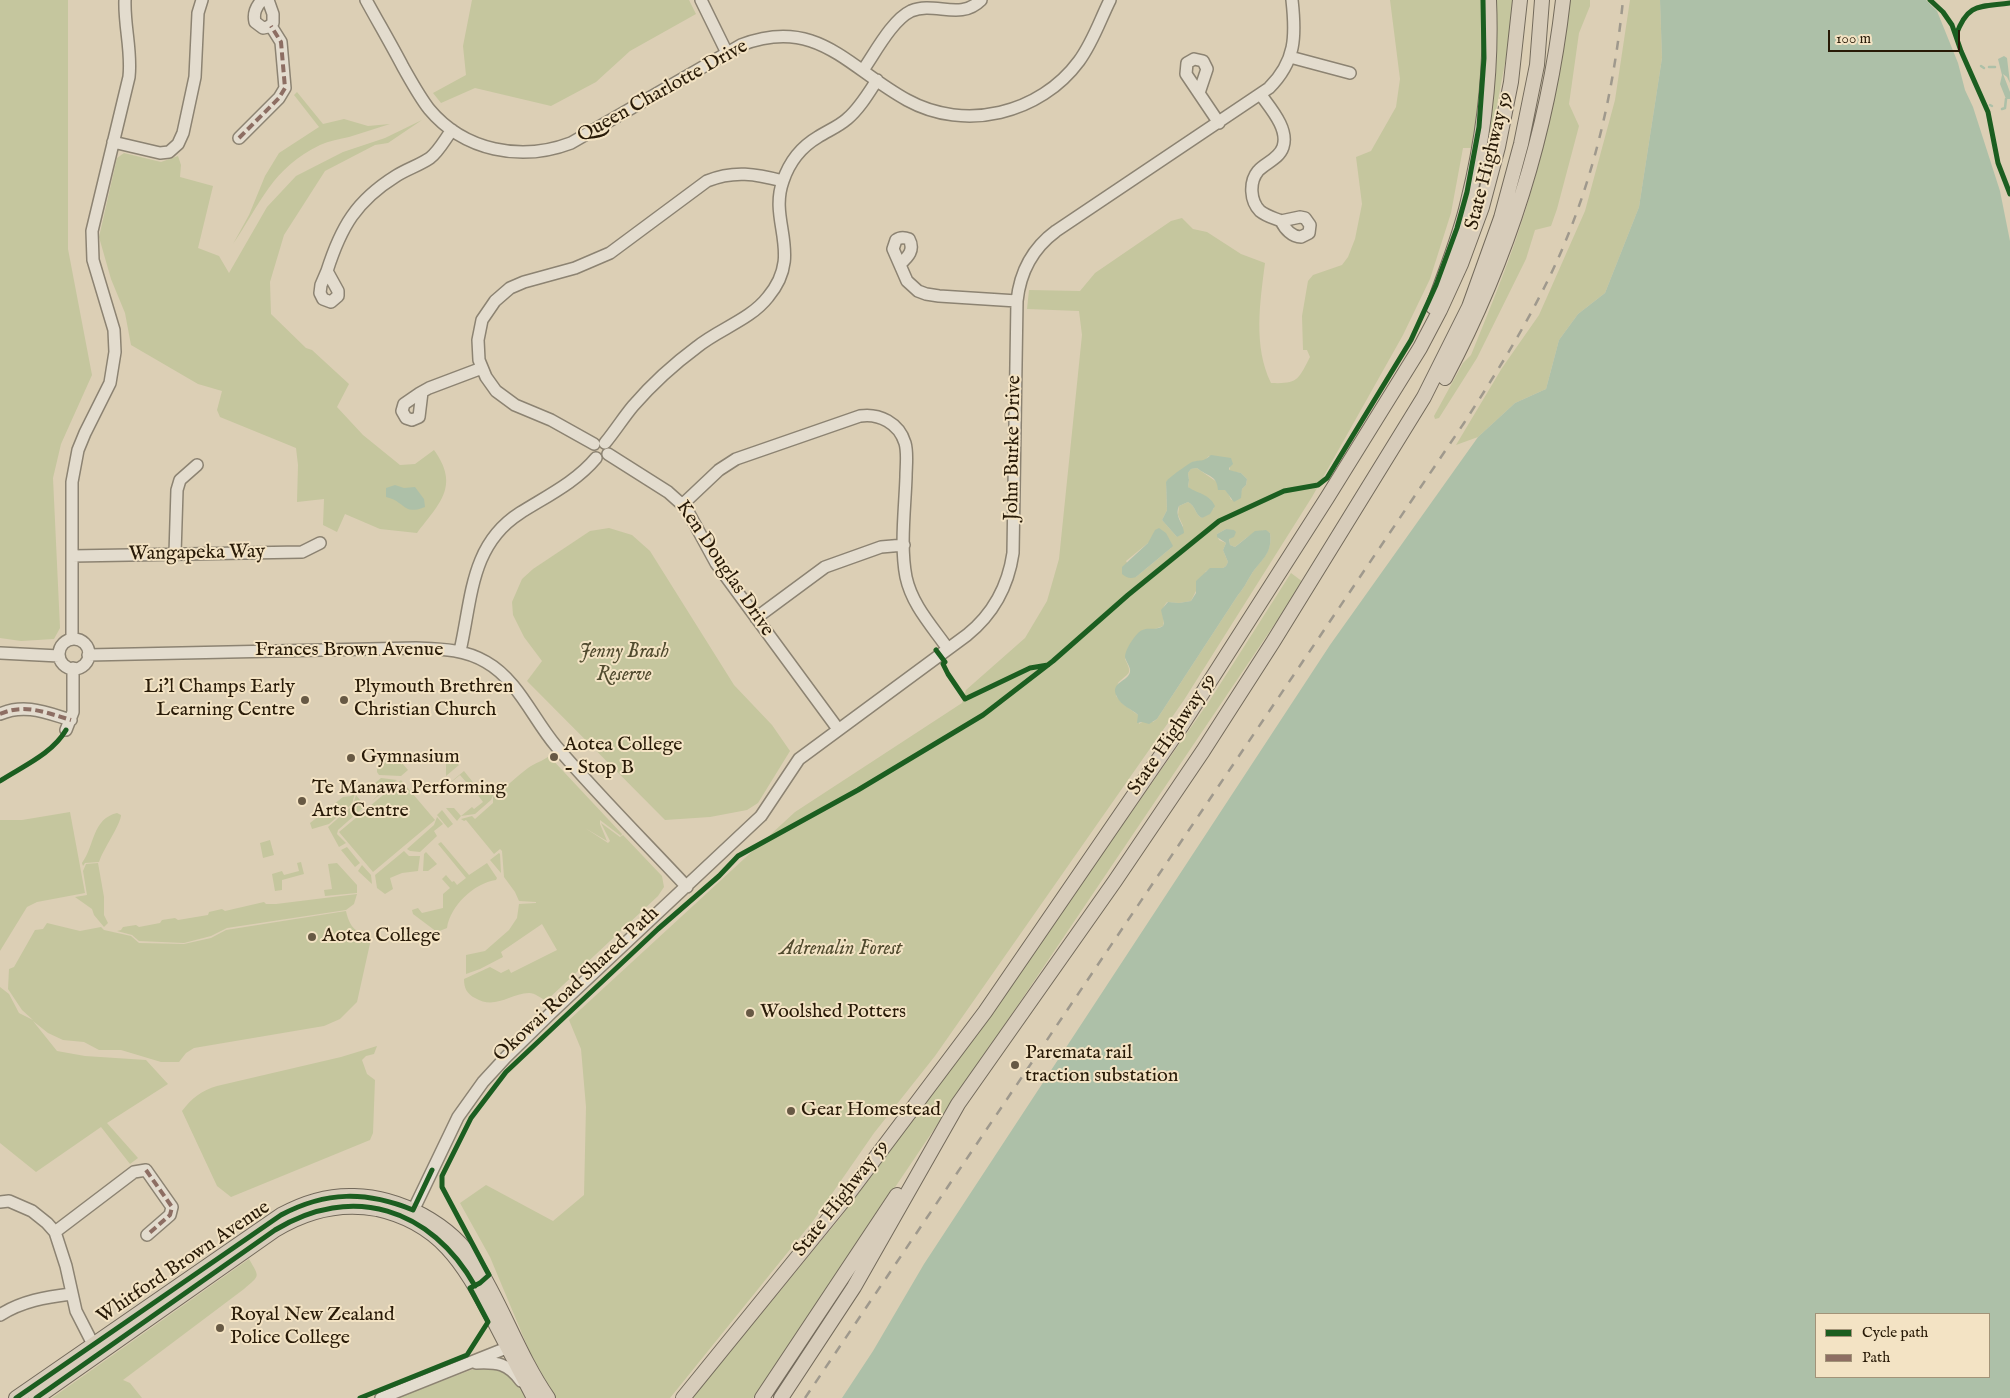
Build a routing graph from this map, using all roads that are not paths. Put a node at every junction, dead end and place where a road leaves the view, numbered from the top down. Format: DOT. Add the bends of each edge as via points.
graph roads {
  1 [pos="124,0"];
  2 [pos="202,0"];
  3 [pos="262,0"];
  4 [pos="268,0"];
  5 [pos="366,0"];
  6 [pos="981,0"];
  7 [pos="1110,0"];
  8 [pos="1292,0"];
  9 [pos="1489,0"];
  10 [pos="1520,0"];
  11 [pos="1542,0"];
  12 [pos="1562,0"];
  13 [pos="702,2"];
  14 [pos="271,26"];
  15 [pos="727,53"];
  16 [pos="1290,57"];
  17 [pos="863,70"];
  18 [pos="1350,73"];
  19 [pos="876,80"];
  20 [pos="1199,93"];
  21 [pos="1261,95"];
  22 [pos="1219,123"];
  23 [pos="452,130"];
  24 [pos="240,138"];
  25 [pos="113,142"];
  26 [pos="782,181"];
  27 [pos="1281,221"];
  28 [pos="900,264"];
  29 [pos="327,271"];
  30 [pos="1017,300"];
  31 [pos="1420,348"];
  32 [pos="482,368"];
  33 [pos="422,392"];
  34 [pos="1424,397"];
  35 [pos="602,447"];
  36 [pos="197,465"];
  37 [pos="683,504"];
  38 [pos="320,543"];
  39 [pos="904,545"];
  40 [pos="175,554"];
  41 [pos="72,556"];
  42 [pos="756,618"];
  43 [pos="72,639"];
  44 [pos="948,649"];
  45 [pos="460,651"];
  46 [pos="0,653"];
  47 [pos="88,655"];
  48 [pos="59,656"];
  49 [pos="73,668"];
  50 [pos="0,714"];
  51 [pos="838,729"];
  52 [pos="686,886"];
  53 [pos="965,1093"];
  54 [pos="0,1202"];
  55 [pos="411,1215"];
  56 [pos="55,1232"];
  57 [pos="147,1235"];
  58 [pos="72,1294"];
  59 [pos="0,1316"];
  60 [pos="513,1346"];
  61 [pos="95,1350"];
  62 [pos="464,1365"];
  63 [pos="16,1398"];
  64 [pos="36,1398"];
  65 [pos="381,1398"];
  66 [pos="533,1398"];
  67 [pos="548,1398"];
  68 [pos="683,1398"];
  69 [pos="762,1398"];
  70 [pos="781,1398"];
  1 -- 25 [label="street" via="130,68"];
  2 -- 25 [label="street" via="198,14 195,77 178,144 169,152 160,153"];
  3 -- 14 [label="street" via="254,12 255,22 263,28"];
  4 -- 14 [label="street" via="273,14"];
  5 -- 23 [label="street, Queen Charlotte Drive" via="420,97"];
  6 -- 17 [label="street" via="963,10 924,8 910,11 893,26"];
  7 -- 19 [label="street, Queen Charlotte Drive" via="1078,63 1049,91 1020,107 980,116 942,113 908,101"];
  8 -- 16 [label="street, John Burke Drive" via="1295,35"];
  9 -- 31 [label="main road" via="1489,60 1482,135 1468,203"];
  10 -- 31 [label="main road, State Highway 59" via="1511,82 1482,208 1461,264"];
  11 -- 34 [label="main road, State Highway 59" via="1537,65 1521,144 1501,218 1469,307"];
  12 -- 34 [label="main road" via="1550,80 1519,201 1490,284 1462,345 1445,378"];
  13 -- 15 [label="street"];
  14 -- 24 [label="street" via="281,42 285,88 280,98"];
  15 -- 17 [label="street, Queen Charlotte Drive" via="756,39 790,36 818,42"];
  15 -- 23 [label="street, Queen Charlotte Drive" via="586,136 558,148 508,152 475,143"];
  16 -- 18 [label="street"];
  16 -- 21 [label="street, John Burke Drive" via="1282,74"];
  17 -- 19 [label="street, Queen Charlotte Drive"];
  19 -- 26 [label="street" via="848,118 800,151"];
  20 -- 22 [label="street"];
  21 -- 22 [label="street, John Burke Drive"];
  21 -- 27 [label="street" via="1281,126 1283,148 1258,172 1252,182 1252,195 1259,210"];
  22 -- 30 [label="street, John Burke Drive" via="1049,236 1026,267"];
  23 -- 29 [label="street" via="432,157 396,176 356,210 341,232"];
  25 -- 41 [label="street" via="92,243 97,278 114,330 115,362 110,383 85,433 75,463 71,496"];
  26 -- 32 [label="street, Ken Douglas Drive" via="750,173 718,177 696,188 601,258 510,288 495,301 482,320 478,340"];
  26 -- 35 [label="street" via="779,208 785,252 776,287 760,306 673,365 633,407"];
  28 -- 30 [label="street" via="912,287 926,294"];
  30 -- 44 [label="street, John Burke Drive" via="1011,565 1002,592 990,612 974,630"];
  31 -- 68 [label="main road, State Highway 59" via="1182,725 985,1012 843,1201"];
  32 -- 33 [label="street"];
  32 -- 35 [label="street, Ken Douglas Drive" via="504,398"];
  34 -- 53 [label="main road, State Highway 59" via="1274,642 1199,757"];
  35 -- 37 [label="street, Ken Douglas Drive"];
  35 -- 45 [label="street" via="604,458 596,458 573,481 507,523 489,542 476,571"];
  36 -- 40 [label="street" via="180,480 177,490"];
  37 -- 39 [label="street" via="719,470 736,459 854,417 871,415 891,423 902,435 905,445"];
  37 -- 42 [label="street, Ken Douglas Drive" via="716,563"];
  38 -- 40 [label="street, Wangapeka Way" via="302,552"];
  39 -- 42 [label="street" via="881,547 825,567"];
  39 -- 44 [label="street" via="905,570 911,594"];
  40 -- 41 [label="street, Wangapeka Way"];
  41 -- 43 [label="street"];
  42 -- 51 [label="street, Ken Douglas Drive"];
  43 -- 47 [label="street" via="84,643"];
  43 -- 48 [label="street" via="64,643"];
  44 -- 51 [label="street, John Burke Drive"];
  45 -- 47 [label="street, Frances Brown Avenue" via="416,648"];
  45 -- 52 [label="street, Frances Brown Avenue" via="487,662 504,675 557,747"];
  46 -- 48 [label="street"];
  47 -- 49 [label="street" via="84,665"];
  48 -- 49 [label="street" via="62,663"];
  49 -- 50 [label="street" via="74,701 68,725 25,708"];
  51 -- 52 [label="street, John Burke Drive" via="799,759 762,816"];
  52 -- 55 [label="street, John Burke Drive" via="535,1028 483,1082 458,1117"];
  53 -- 69 [label="main road"];
  53 -- 70 [label="main road, State Highway 59" via="854,1287"];
  54 -- 56 [label="street" via="8,1201 32,1211"];
  55 -- 60 [label="main road, Whitford Brown Avenue" via="460,1260"];
  55 -- 61 [label="main road, Whitford Brown Avenue" via="350,1206 300,1216"];
  56 -- 57 [label="street" via="134,1172 146,1170 172,1207 170,1215"];
  56 -- 58 [label="street"];
  58 -- 59 [label="street" via="33,1300"];
  58 -- 61 [label="street" via="76,1311"];
  60 -- 62 [label="street"];
  60 -- 66 [label="main road, Whitford Brown Avenue"];
  60 -- 67 [label="main road, Whitford Brown Avenue"];
  61 -- 63 [label="main road, Whitford Brown Avenue"];
  61 -- 64 [label="main road, Whitford Brown Avenue"];
  62 -- 65 [label="street"];
  62 -- 66 [label="street" via="478,1362 504,1365 513,1370"];
}
